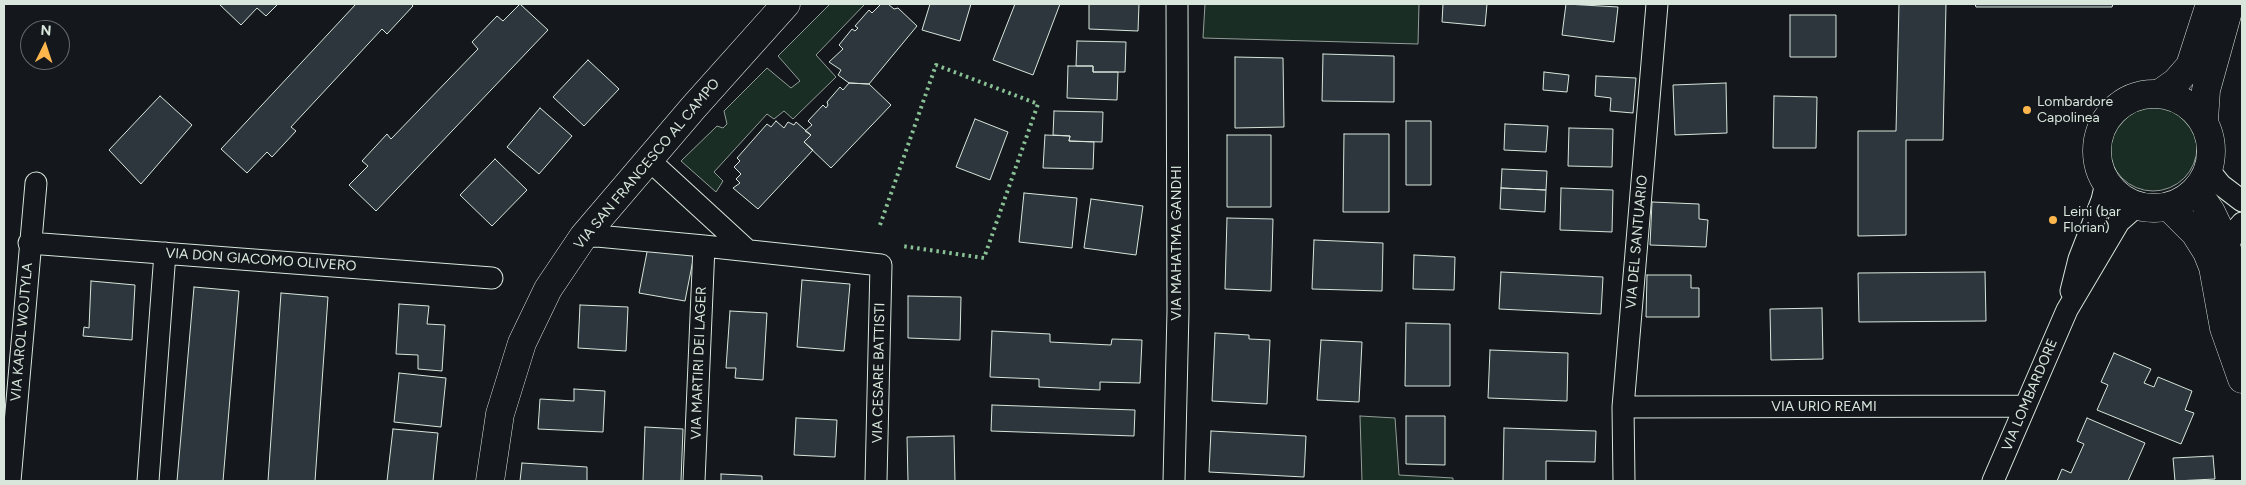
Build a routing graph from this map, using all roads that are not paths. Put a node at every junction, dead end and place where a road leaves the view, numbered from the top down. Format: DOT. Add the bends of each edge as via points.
graph roads {
  1 [pos="786,4"];
  2 [pos="1177,4"];
  3 [pos="1657,4"];
  4 [pos="2210,4"];
  5 [pos="2230,4"];
  6 [pos="2159,94"];
  7 [pos="2204,120"];
  8 [pos="649,160"];
  9 [pos="2202,180"];
  10 [pos="2106,182"];
  11 [pos="36,183"];
  12 [pos="2242,201"];
  13 [pos="2137,206"];
  14 [pos="2169,207"];
  15 [pos="2242,223"];
  16 [pos="584,237"];
  17 [pos="29,243"];
  18 [pos="704,246"];
  19 [pos="2227,248"];
  20 [pos="747,250"];
  21 [pos="165,253"];
  22 [pos="492,278"];
  23 [pos="2067,310"];
  24 [pos="2242,320"];
  25 [pos="2242,379"];
  26 [pos="2025,406"];
  27 [pos="1623,407"];
  28 [pos="10,481"];
  29 [pos="148,481"];
  30 [pos="490,481"];
  31 [pos="694,481"];
  32 [pos="876,481"];
  33 [pos="1174,481"];
  34 [pos="1624,481"];
  35 [pos="1993,481"];
  1 -- 8 [label="main road, VIA SAN FRANCESCO AL CAMPO"];
  2 -- 33 [label="street, VIA MAHATMA GANDHI" via="1178,311"];
  3 -- 27 [label="street, VIA DEL SANTUARIO"];
  4 -- 6 [label="main road" via="2190,66"];
  5 -- 7 [label="main road" via="2206,90"];
  6 -- 7 [label="main road" via="2174,97 2190,106"];
  6 -- 10 [label="main road" via="2141,95 2124,102 2110,114 2097,146 2098,163"];
  7 -- 9 [label="main road" via="2210,135 2212,155"];
  8 -- 16 [label="main road, VIA SAN FRANCESCO AL CAMPO"];
  8 -- 20 [label="street"];
  9 -- 12 [label="street" via="2221,185"];
  9 -- 14 [label="main road" via="2184,200"];
  9 -- 19 [label="main road" via="2211,212"];
  10 -- 13 [label="main road" via="2123,199"];
  10 -- 23 [label="street, VIA LOMBARDORE" via="2078,259"];
  11 -- 17 [label="street, VIA KAROL WOJTYLA"];
  13 -- 14 [label="main road"];
  13 -- 23 [label="street, VIA LOMBARDORE" via="2119,222"];
  14 -- 25 [label="main road" via="2195,233 2207,252 2213,267 2224,328"];
  15 -- 19 [label="street"];
  16 -- 18 [label="street"];
  16 -- 30 [label="main road, VIA SAN FRANCESCO AL CAMPO" via="548,289 522,342 500,414"];
  17 -- 21 [label="street, VIA DON GIACOMO OLIVERO"];
  17 -- 28 [label="street, VIA KAROL WOJTYLA"];
  18 -- 20 [label="street"];
  18 -- 31 [label="street, VIA MARTIRI DEI LAGER"];
  19 -- 24 [label="main road"];
  20 -- 32 [label="street, VIA CESARE BATTISTI" via="881,265"];
  21 -- 22 [label="street, VIA DON GIACOMO OLIVERO"];
  21 -- 29 [label="street"];
  23 -- 26 [label="street, VIA LOMBARDORE"];
  26 -- 27 [label="street, VIA URIO REAMI"];
  26 -- 35 [label="street, VIA LOMBARDORE"];
  27 -- 34 [label="street, VIA DEL SANTUARIO"];
}
